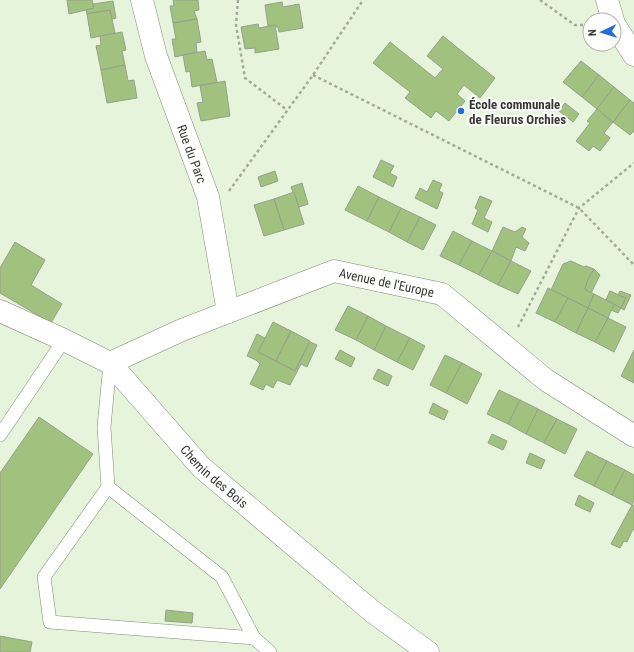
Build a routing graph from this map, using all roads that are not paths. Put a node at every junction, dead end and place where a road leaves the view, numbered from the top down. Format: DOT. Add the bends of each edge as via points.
graph roads {
  1 [pos="142,0"];
  2 [pos="607,0"];
  3 [pos="611,12"];
  4 [pos="622,36"];
  5 [pos="634,55"];
  6 [pos="0,311"];
  7 [pos="228,312"];
  8 [pos="64,340"];
  9 [pos="110,363"];
  10 [pos="0,435"];
  11 [pos="634,436"];
  12 [pos="108,487"];
  13 [pos="254,638"];
  14 [pos="270,652"];
  15 [pos="428,652"];
  1 -- 7 [label="street, Rue du Parc" via="156,56 208,196"];
  2 -- 3 [label="street"];
  4 -- 5 [label="street"];
  6 -- 8 [label="street, Chemin des Bois"];
  7 -- 9 [label="street, Avenue de l'Europe"];
  7 -- 11 [label="street, Avenue de l'Europe" via="334,271 442,294 546,380"];
  8 -- 9 [label="street, Chemin des Bois"];
  8 -- 10 [label="lane"];
  9 -- 12 [label="lane" via="104,428"];
  9 -- 15 [label="street, Chemin des Bois" via="202,467 373,612"];
  12 -- 13 [label="lane" via="222,577"];
  12 -- 13 [label="lane" via="44,577 50,622"];
  13 -- 14 [label="lane"];
}
